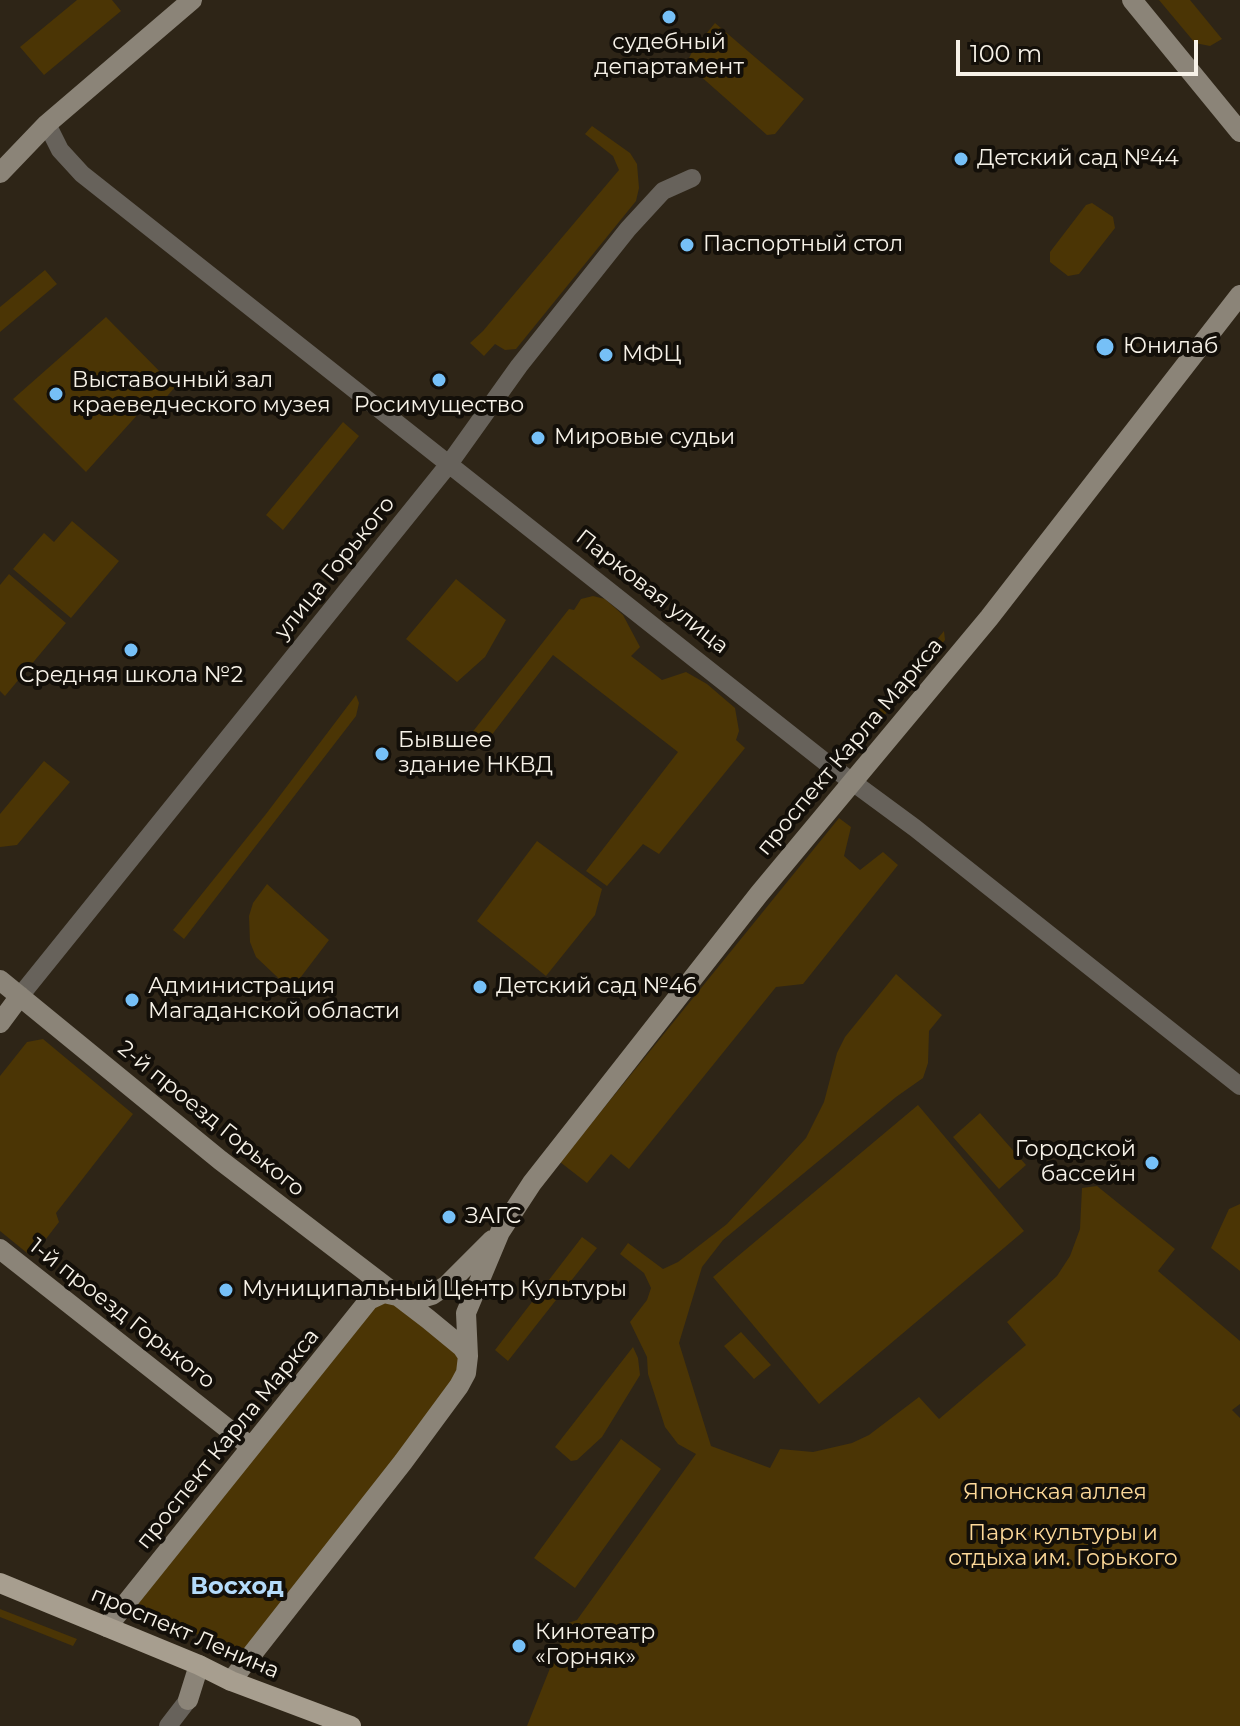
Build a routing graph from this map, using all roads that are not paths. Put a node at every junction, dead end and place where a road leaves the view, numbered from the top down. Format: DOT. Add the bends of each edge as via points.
graph roads {
  1 [pos="192,0"];
  2 [pos="1132,0"];
  3 [pos="47,124"];
  4 [pos="1240,132"];
  5 [pos="0,173"];
  6 [pos="692,178"];
  7 [pos="1240,295"];
  8 [pos="449,464"];
  9 [pos="853,781"];
  10 [pos="0,980"];
  11 [pos="20,996"];
  12 [pos="0,1023"];
  13 [pos="1240,1086"];
  14 [pos="500,1232"];
  15 [pos="0,1249"];
  16 [pos="393,1293"];
  17 [pos="468,1356"];
  18 [pos="251,1447"];
  19 [pos="0,1583"];
  20 [pos="107,1627"];
  21 [pos="199,1665"];
  22 [pos="231,1681"];
  23 [pos="188,1700"];
  24 [pos="168,1726"];
  25 [pos="351,1726"];
  1 -- 3 [label="street"];
  2 -- 4 [label="street"];
  3 -- 5 [label="street"];
  3 -- 8 [label="street, Парковая улица" via="60,150 82,174"];
  6 -- 8 [label="street, улица Горького" via="663,191 628,229"];
  7 -- 9 [label="street, проспект Карла Маркса" via="989,618"];
  8 -- 9 [label="street, Парковая улица"];
  8 -- 11 [label="street, улица Горького"];
  9 -- 13 [label="street, Парковая улица"];
  9 -- 14 [label="street, проспект Карла Маркса" via="532,1183"];
  10 -- 11 [label="street, 2-й проезд Горького"];
  11 -- 12 [label="street"];
  11 -- 16 [label="street, 2-й проезд Горького"];
  14 -- 16 [label="street, проспект Карла Маркса" via="432,1295 415,1300"];
  14 -- 17 [label="street, проспект Карла Маркса" via="466,1313"];
  15 -- 18 [label="street, 1-й проезд Горького"];
  16 -- 17 [label="street"];
  16 -- 18 [label="street, проспект Карла Маркса" via="369,1300"];
  17 -- 22 [label="street, проспект Карла Маркса" via="466,1373 450,1398"];
  18 -- 20 [label="street, проспект Карла Маркса"];
  19 -- 20 [label="main road, проспект Ленина"];
  20 -- 21 [label="main road, проспект Ленина"];
  21 -- 22 [label="main road, проспект Ленина"];
  21 -- 23 [label="street"];
  22 -- 25 [label="main road, проспект Ленина"];
  23 -- 24 [label="street"];
}
